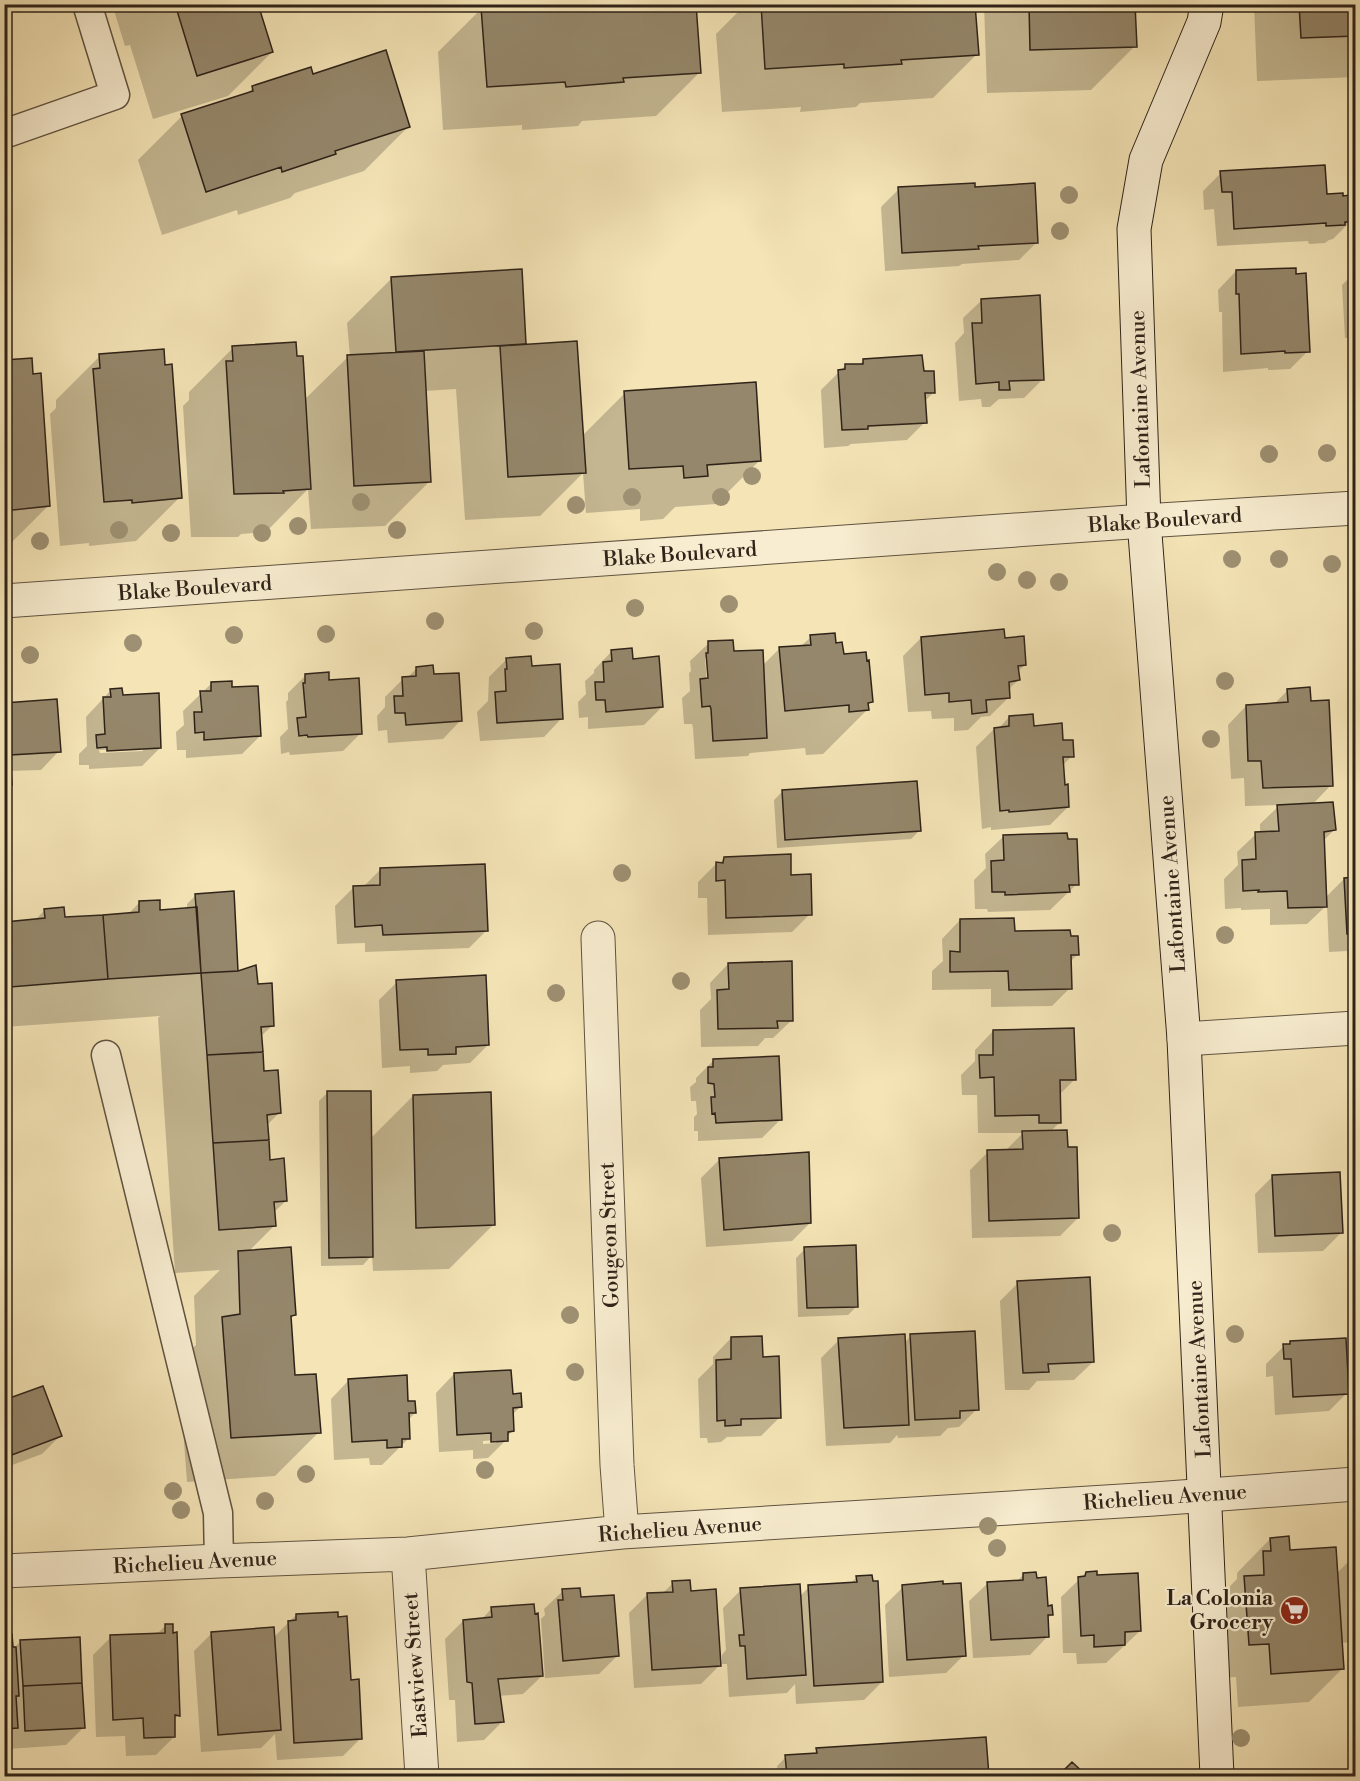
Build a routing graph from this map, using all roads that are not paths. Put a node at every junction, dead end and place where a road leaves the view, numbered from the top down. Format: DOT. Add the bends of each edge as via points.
graph roads {
  1 [pos="87,4"];
  2 [pos="1207,4"];
  3 [pos="4,134"];
  4 [pos="1356,508"];
  5 [pos="1144,521"];
  6 [pos="4,601"];
  7 [pos="598,938"];
  8 [pos="1356,1028"];
  9 [pos="1184,1039"];
  10 [pos="106,1055"];
  11 [pos="1356,1484"];
  12 [pos="1205,1496"];
  13 [pos="622,1532"];
  14 [pos="408,1554"];
  15 [pos="219,1561"];
  16 [pos="4,1571"];
  17 [pos="422,1776"];
  18 [pos="1217,1776"];
  1 -- 3 [label="lane" via="115,95"];
  2 -- 5 [label="street, Lafontaine Avenue" via="1204,22 1146,160 1134,229"];
  4 -- 5 [label="street, Blake Boulevard"];
  5 -- 6 [label="street, Blake Boulevard"];
  5 -- 9 [label="street, Lafontaine Avenue"];
  7 -- 13 [label="street, Gougeon Street"];
  8 -- 9 [label="street"];
  9 -- 12 [label="street, Lafontaine Avenue"];
  10 -- 15 [label="lane" via="218,1513"];
  11 -- 12 [label="street, Richelieu Avenue"];
  12 -- 13 [label="street, Richelieu Avenue"];
  12 -- 18 [label="street, Lafontaine Avenue"];
  13 -- 14 [label="street, Richelieu Avenue"];
  14 -- 15 [label="street, Richelieu Avenue"];
  14 -- 17 [label="street, Eastview Street"];
  15 -- 16 [label="street, Richelieu Avenue"];
}
